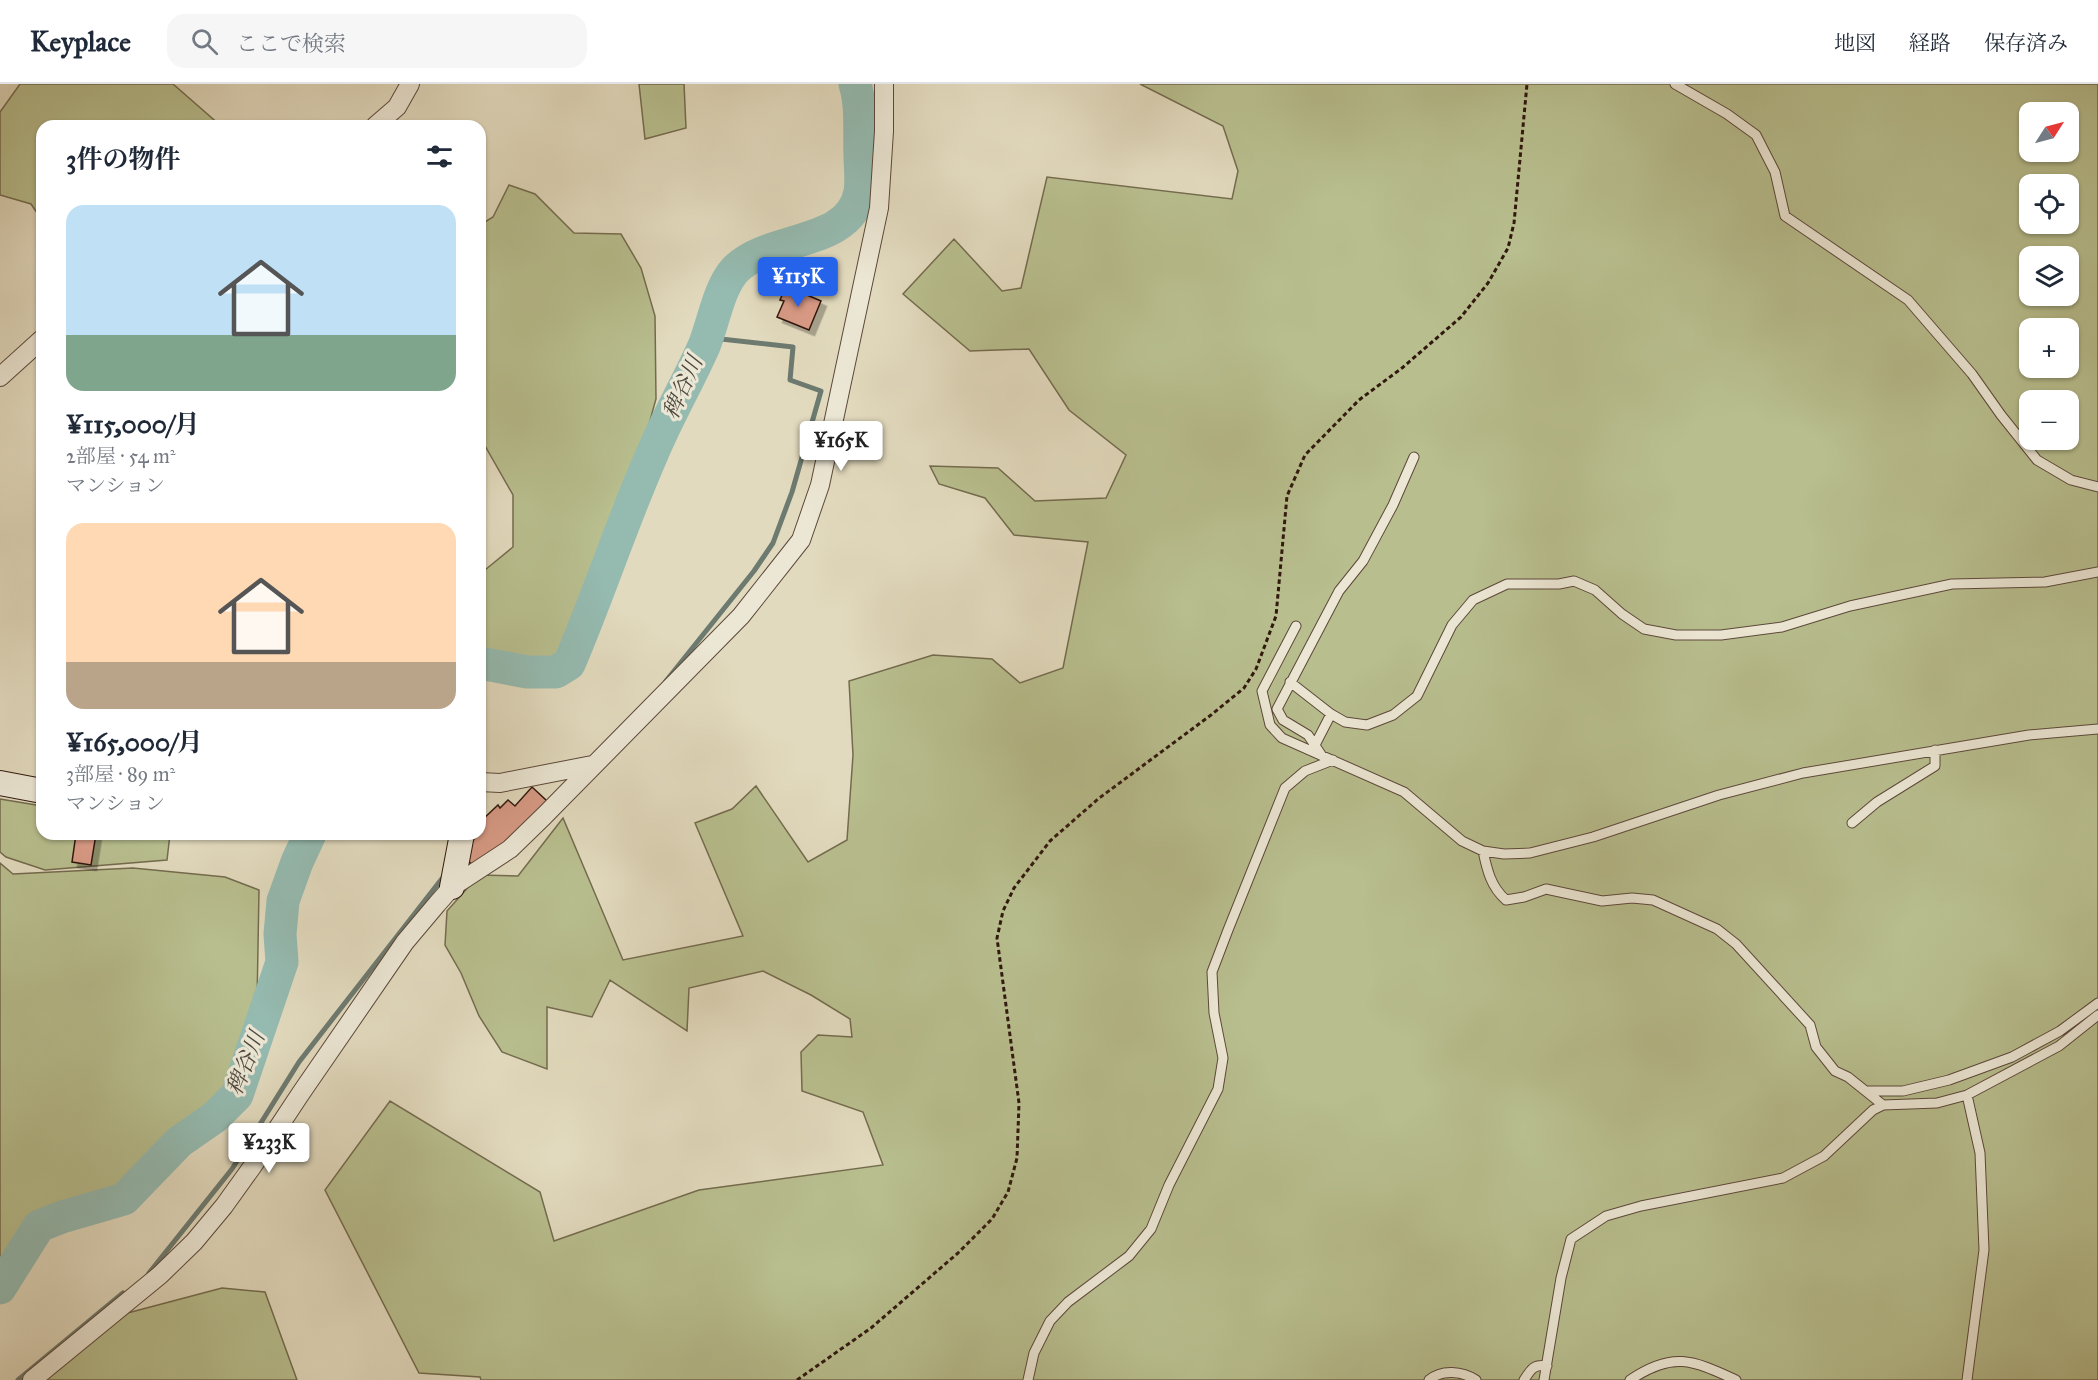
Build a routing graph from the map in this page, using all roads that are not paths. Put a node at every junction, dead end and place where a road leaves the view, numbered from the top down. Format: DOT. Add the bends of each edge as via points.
graph roads {
  1 [pos="410,84"];
  2 [pos="884,84"];
  3 [pos="1675,84"];
  4 [pos="382,120"];
  5 [pos="36,344"];
  6 [pos="0,377"];
  7 [pos="1414,457"];
  8 [pos="2098,487"];
  9 [pos="2098,572"];
  10 [pos="1296,626"];
  11 [pos="1290,682"];
  12 [pos="1331,714"];
  13 [pos="2098,729"];
  14 [pos="1315,745"];
  15 [pos="1935,750"];
  16 [pos="1322,756"];
  17 [pos="1333,760"];
  18 [pos="592,765"];
  19 [pos="486,782"];
  20 [pos="0,783"];
  21 [pos="36,790"];
  22 [pos="1852,823"];
  23 [pos="461,840"];
  24 [pos="1483,851"];
  25 [pos="452,887"];
  26 [pos="2098,1003"];
  27 [pos="2098,1015"];
  28 [pos="1868,1091"];
  29 [pos="1967,1095"];
  30 [pos="1884,1105"];
  31 [pos="1547,1366"];
  32 [pos="32,1380"];
  33 [pos="1028,1380"];
  34 [pos="1429,1380"];
  35 [pos="1476,1380"];
  36 [pos="1524,1380"];
  37 [pos="1544,1380"];
  38 [pos="1630,1380"];
  39 [pos="1736,1380"];
  40 [pos="1967,1380"];
  1 -- 4 [label="street" via="397,106"];
  2 -- 18 [label="street" via="879,207 820,485 801,540 741,616"];
  3 -- 8 [label="lane" via="1756,135 1775,172 1785,216 1908,300 1972,374 2037,460 2071,480"];
  5 -- 6 [label="street"];
  7 -- 11 [label="lane" via="1363,561 1339,591"];
  9 -- 12 [label="lane" via="2045,582 1952,584 1850,606 1782,627 1721,635 1676,635 1644,629 1595,590 1574,581 1507,584 1473,600 1452,625 1417,696 1393,715 1367,725 1345,722"];
  10 -- 16 [label="lane" via="1262,692 1270,725 1282,738"];
  11 -- 12 [label="lane"];
  11 -- 14 [label="lane" via="1277,709 1283,720 1308,735"];
  12 -- 14 [label="lane"];
  13 -- 15 [label="lane"];
  14 -- 16 [label="lane"];
  15 -- 22 [label="lane" via="1935,766 1877,802"];
  15 -- 24 [label="lane" via="1803,773 1530,854"];
  16 -- 17 [label="lane"];
  17 -- 24 [label="lane" via="1404,792 1462,841"];
  17 -- 33 [label="lane" via="1305,771 1285,788 1228,930 1212,972 1214,1013 1223,1058 1218,1089 1151,1229 1129,1256 1068,1302 1050,1321 1034,1353"];
  18 -- 19 [label="street"];
  18 -- 25 [label="street" via="510,849"];
  20 -- 21 [label="main road"];
  23 -- 25 [label="main road"];
  24 -- 28 [label="lane" via="1488,872 1506,900 1546,889 1602,901 1653,900 1718,929 1810,1025 1816,1047 1834,1071"];
  25 -- 32 [label="street" via="405,942 252,1167 194,1242 160,1275"];
  26 -- 28 [label="lane" via="2060,1031 2012,1057 1949,1080 1902,1091"];
  27 -- 29 [label="lane" via="2059,1046"];
  28 -- 30 [label="lane"];
  29 -- 30 [label="lane" via="1937,1103"];
  29 -- 40 [label="lane" via="1980,1153 1984,1250"];
  30 -- 31 [label="lane" via="1873,1110 1824,1156 1783,1178 1606,1216 1571,1239"];
  31 -- 36 [label="lane" via="1531,1369"];
  31 -- 37 [label="lane"];
  34 -- 35 [label="lane" via="1459,1372"];
  38 -- 39 [label="lane" via="1648,1368 1680,1360"];
}
